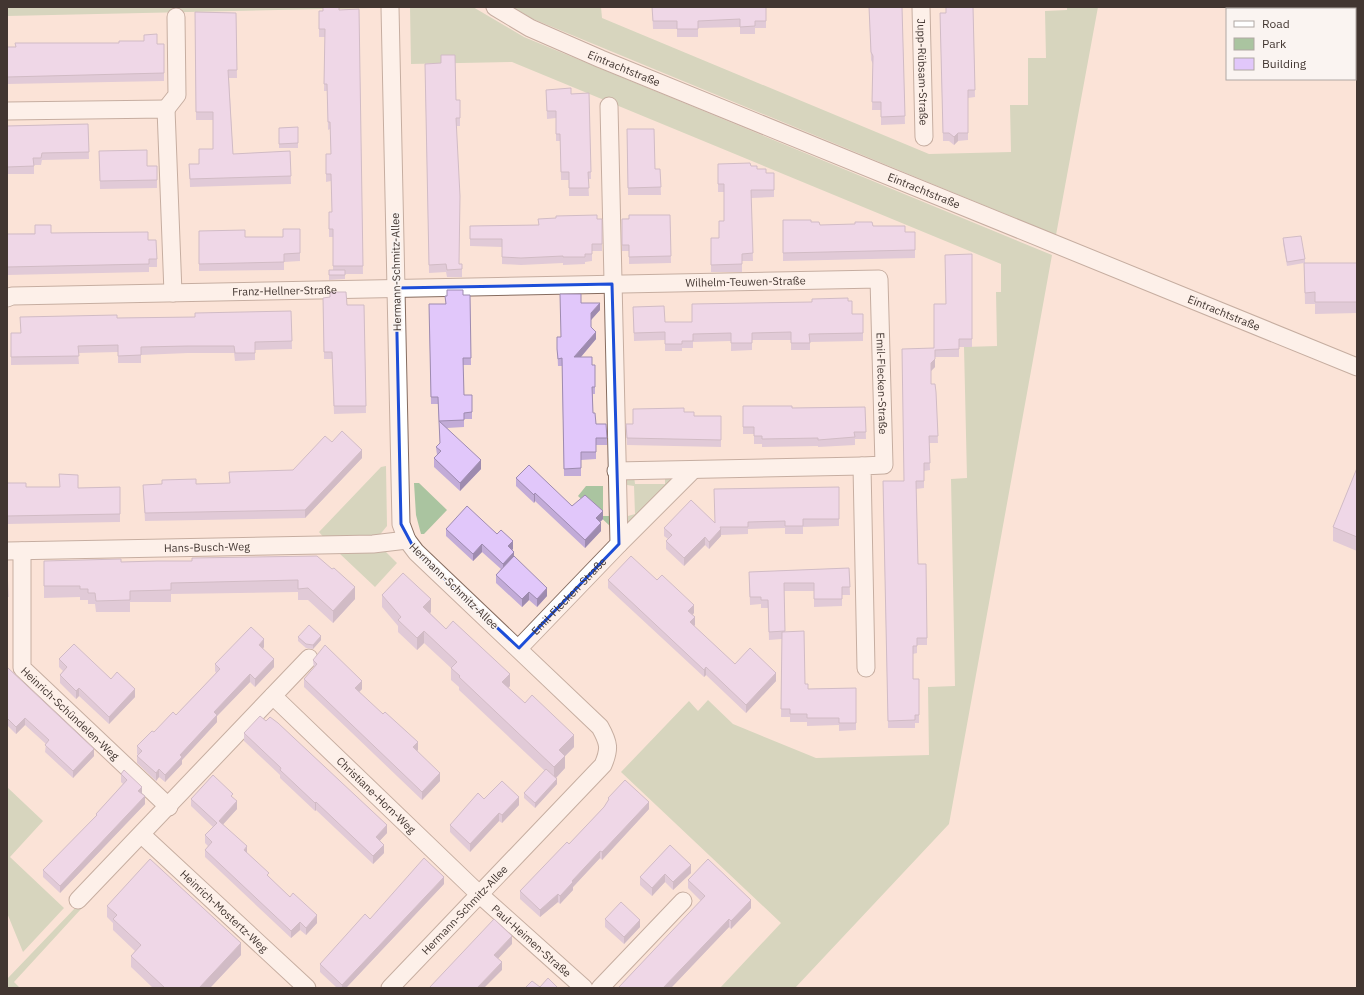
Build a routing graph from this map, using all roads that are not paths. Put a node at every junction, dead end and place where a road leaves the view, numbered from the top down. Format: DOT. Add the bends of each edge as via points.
graph roads {
  1 [pos="390,7"];
  2 [pos="495,7"];
  3 [pos="921,7"];
  4 [pos="176,17"];
  5 [pos="609,106"];
  6 [pos="166,109"];
  7 [pos="7,111"];
  8 [pos="924,137"];
  9 [pos="879,280"];
  10 [pos="612,284"];
  11 [pos="396,288"];
  12 [pos="173,293"];
  13 [pos="7,298"];
  14 [pos="1357,367"];
  15 [pos="862,466"];
  16 [pos="693,470"];
  17 [pos="616,471"];
  18 [pos="407,540"];
  19 [pos="619,544"];
  20 [pos="14,551"];
  21 [pos="519,648"];
  22 [pos="309,658"];
  23 [pos="866,668"];
  24 [pos="273,696"];
  25 [pos="169,807"];
  26 [pos="142,835"];
  27 [pos="479,894"];
  28 [pos="78,900"];
  29 [pos="683,901"];
  30 [pos="307,988"];
  31 [pos="390,988"];
  32 [pos="584,988"];
  33 [pos="600,988"];
  1 -- 11 [label="street, Hermann-Schmitz-Allee"];
  2 -- 14 [label="street, Eintrachtstraße" via="530,28 601,59"];
  3 -- 8 [label="street, Jupp-Rübsam-Straße"];
  4 -- 6 [label="street" via="178,95"];
  5 -- 10 [label="street"];
  6 -- 7 [label="street"];
  6 -- 12 [label="street"];
  9 -- 10 [label="street, Wilhelm-Teuwen-Straße"];
  9 -- 15 [label="street, Emil-Flecken-Straße" via="884,465"];
  10 -- 11 [label="street, Wilhelm-Teuwen-Straße"];
  10 -- 17 [label="street"];
  11 -- 12 [label="street, Franz-Hellner-Straße"];
  11 -- 18 [label="street, Hermann-Schmitz-Allee" via="401,524"];
  12 -- 13 [label="street, Franz-Hellner-Straße"];
  15 -- 16 [label="street, Emil-Flecken-Straße"];
  15 -- 23 [label="street"];
  16 -- 17 [label="street, Emil-Flecken-Straße"];
  16 -- 19 [label="street, Emil-Flecken-Straße"];
  17 -- 19 [label="street"];
  18 -- 20 [label="street, Hans-Busch-Weg" via="373,544"];
  18 -- 21 [label="street, Hermann-Schmitz-Allee" via="416,552"];
  19 -- 21 [label="street, Emil-Flecken-Straße"];
  20 -- 25 [label="street, Heinrich-Schündelen-Weg" via="22,668"];
  21 -- 27 [label="street, Hermann-Schmitz-Allee" via="600,726 607,739 608,753 603,766"];
  22 -- 24 [label="street"];
  24 -- 25 [label="street"];
  24 -- 27 [label="street, Christiane-Horn-Weg"];
  25 -- 26 [label="street"];
  26 -- 28 [label="street"];
  26 -- 30 [label="street, Heinrich-Mostertz-Weg"];
  27 -- 31 [label="street, Hermann-Schmitz-Allee"];
  27 -- 32 [label="street, Paul-Heimen-Straße"];
  29 -- 33 [label="street"];
}
